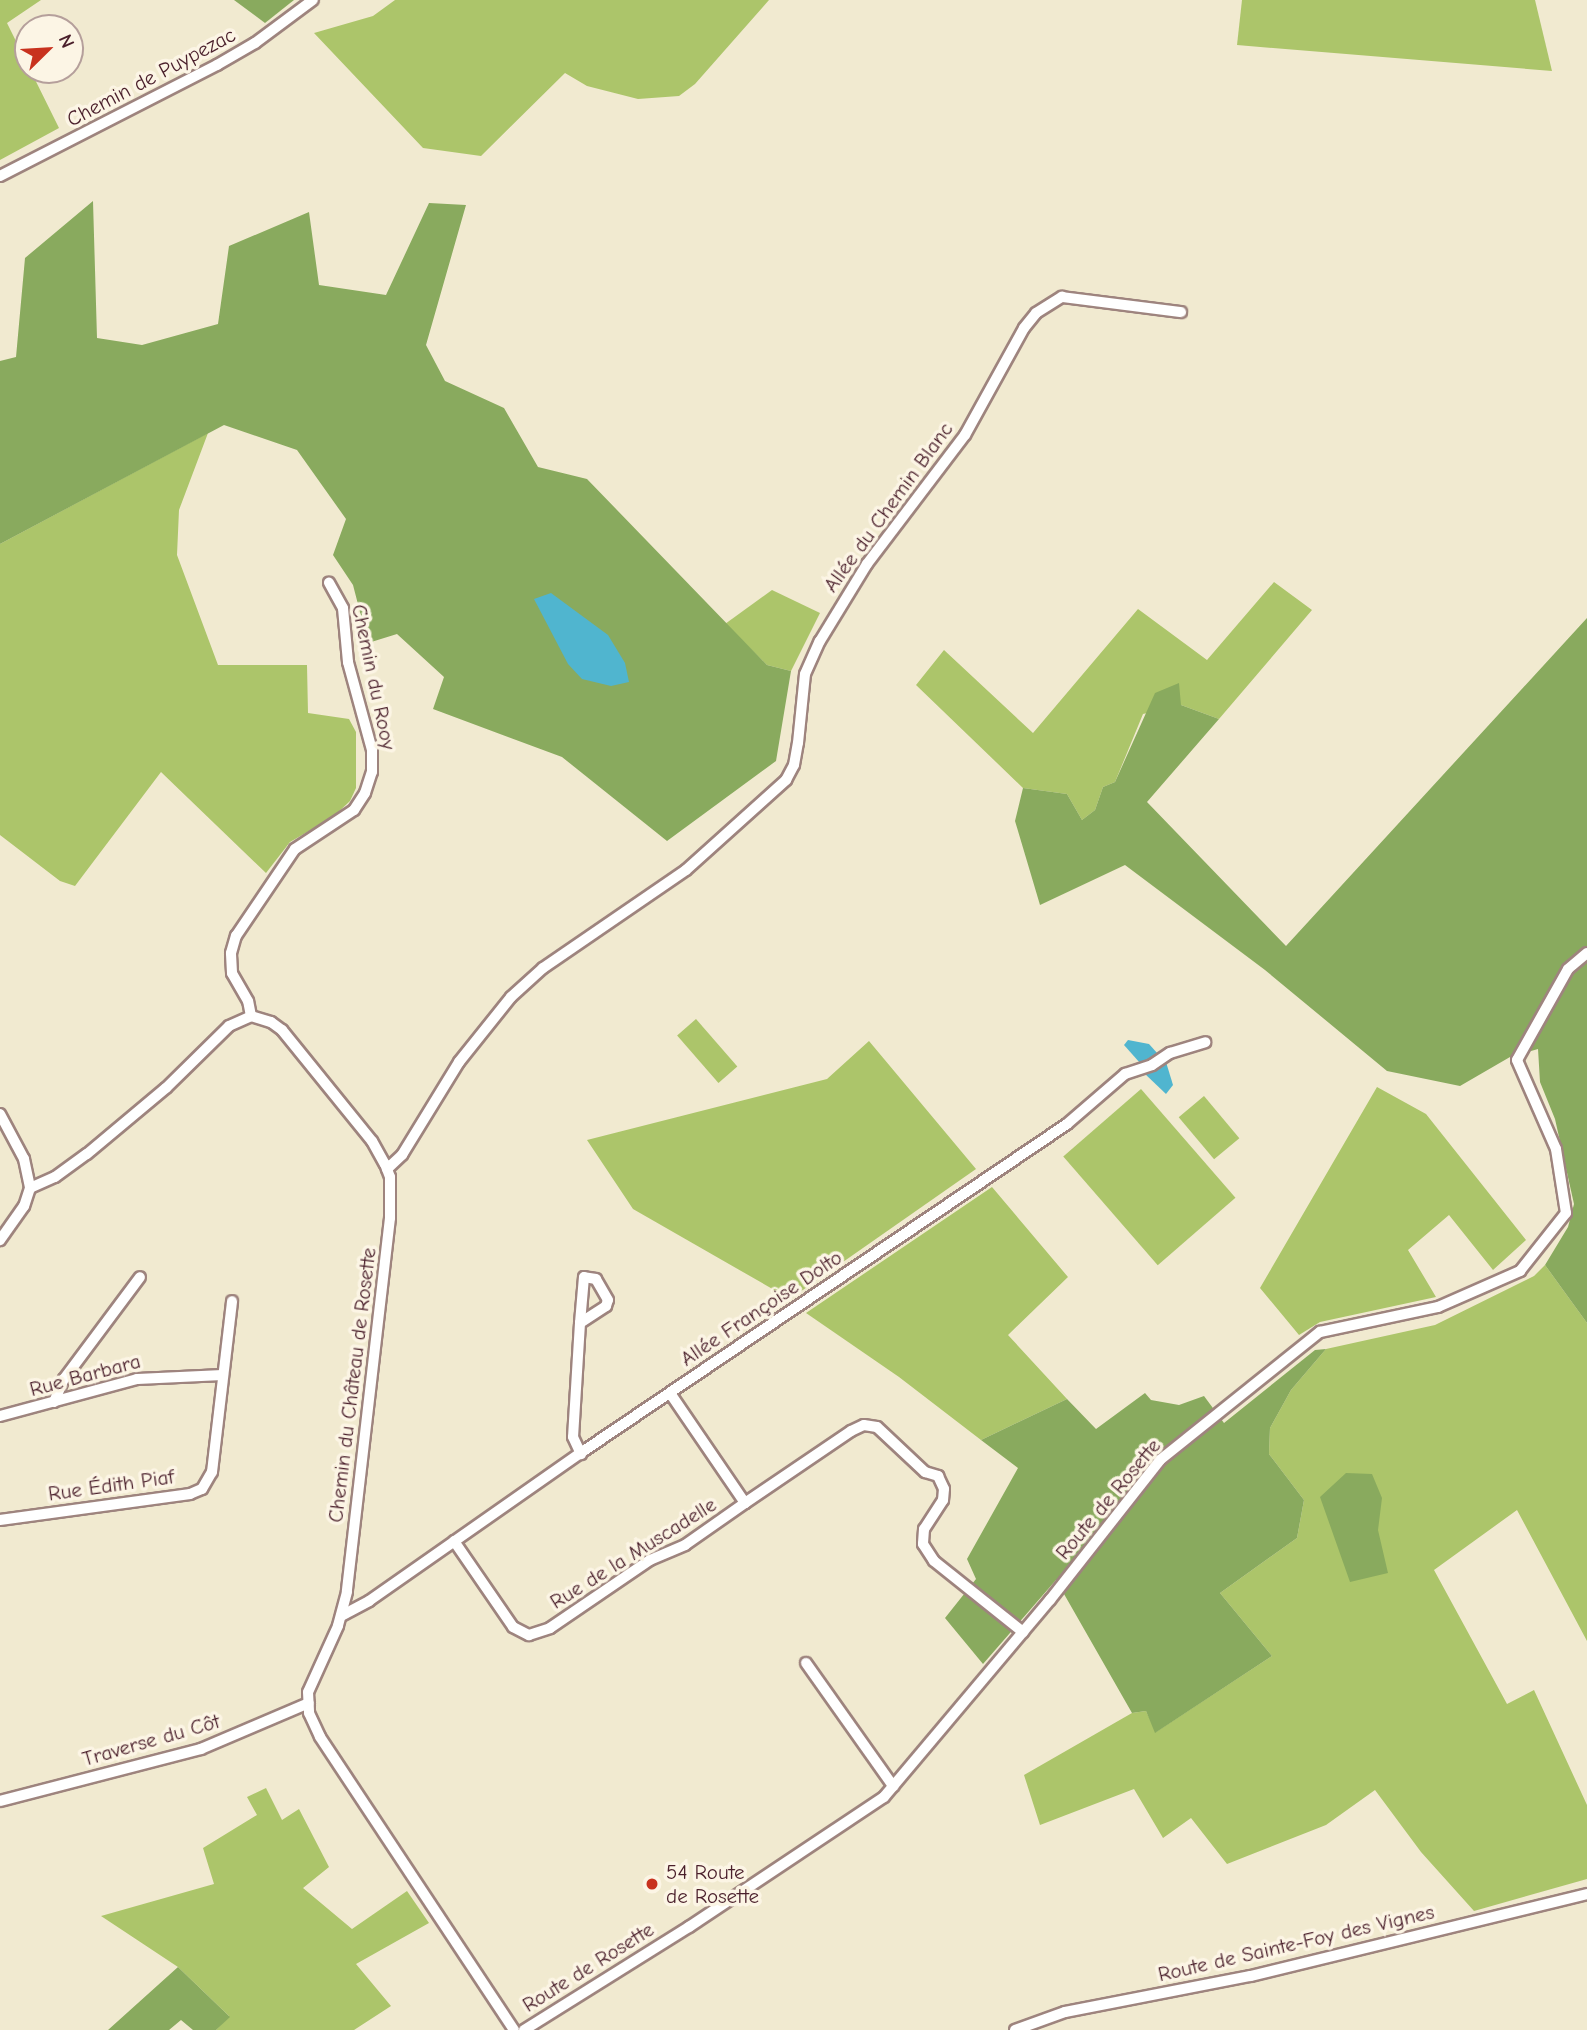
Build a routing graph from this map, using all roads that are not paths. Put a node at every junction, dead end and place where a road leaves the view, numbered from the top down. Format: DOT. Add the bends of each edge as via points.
graph roads {
  1 [pos="313,0"];
  2 [pos="0,176"];
  3 [pos="1181,312"];
  4 [pos="329,583"];
  5 [pos="1587,953"];
  6 [pos="251,1016"];
  7 [pos="1206,1042"];
  8 [pos="0,1114"];
  9 [pos="387,1169"];
  10 [pos="30,1188"];
  11 [pos="0,1240"];
  12 [pos="140,1277"];
  13 [pos="232,1301"];
  14 [pos="580,1323"];
  15 [pos="223,1375"];
  16 [pos="670,1393"];
  17 [pos="54,1402"];
  18 [pos="0,1416"];
  19 [pos="580,1454"];
  20 [pos="745,1503"];
  21 [pos="0,1520"];
  22 [pos="454,1541"];
  23 [pos="341,1616"];
  24 [pos="1023,1632"];
  25 [pos="806,1663"];
  26 [pos="309,1703"];
  27 [pos="893,1786"];
  28 [pos="0,1801"];
  29 [pos="1587,1894"];
  30 [pos="514,2030"];
  31 [pos="524,2030"];
  32 [pos="1015,2030"];
  1 -- 2 [label="street, Chemin de Puypezac" via="217,65"];
  3 -- 9 [label="street, Allée du Chemin Blanc" via="1062,297 1036,313 965,436 867,564 821,641 805,674 798,743 786,780 686,870 543,968 512,997 459,1062 402,1155"];
  4 -- 6 [label="street, Chemin du Rooy" via="343,608 348,662 372,750 372,772 354,810 295,849 236,936 232,973"];
  5 -- 24 [label="street, Route de Rosette" via="1568,969 1517,1060 1556,1149 1566,1213 1520,1271 1438,1307 1320,1332 1160,1460"];
  6 -- 9 [label="street, Chemin du Château de Rosette" via="282,1030 372,1141"];
  6 -- 10 [label="street" via="229,1026 166,1088 87,1154"];
  7 -- 16 [label="street, Allée Françoise Dolto" via="1125,1074 1067,1124"];
  8 -- 10 [label="street" via="24,1158"];
  9 -- 23 [label="street, Chemin du Château de Rosette" via="390,1218 382,1301"];
  10 -- 11 [label="street" via="24,1206"];
  12 -- 17 [label="street" via="64,1379"];
  13 -- 15 [label="street, Rue Édith Piaf"];
  14 -- 19 [label="street" via="573,1437"];
  15 -- 17 [label="street, Rue Barbara" via="137,1379"];
  15 -- 21 [label="street, Rue Édith Piaf" via="212,1472 202,1489"];
  16 -- 19 [label="street, Allée Françoise Dolto"];
  16 -- 20 [label="street, Rue de la Muscadelle"];
  17 -- 18 [label="street, Rue Barbara"];
  19 -- 22 [label="street, Allée Françoise Dolto"];
  20 -- 22 [label="street, Rue de la Muscadelle" via="685,1545 650,1560 537,1634 521,1633 513,1626"];
  20 -- 24 [label="street" via="851,1431 864,1425 877,1427 925,1472 938,1476 944,1489 943,1500 924,1529 923,1544 934,1561"];
  22 -- 23 [label="street, Allée Françoise Dolto"];
  23 -- 26 [label="street, Chemin du Château de Rosette" via="309,1692"];
  24 -- 27 [label="street, Route de Rosette"];
  25 -- 27 [label="street"];
  26 -- 28 [label="street, Traverse du Côt" via="201,1749"];
  26 -- 30 [label="street" via="320,1737"];
  27 -- 31 [label="street, Route de Rosette" via="884,1797 689,1927"];
  29 -- 32 [label="street, Route de Sainte-Foy des Vignes" via="1251,1976 1065,2012"];
}
